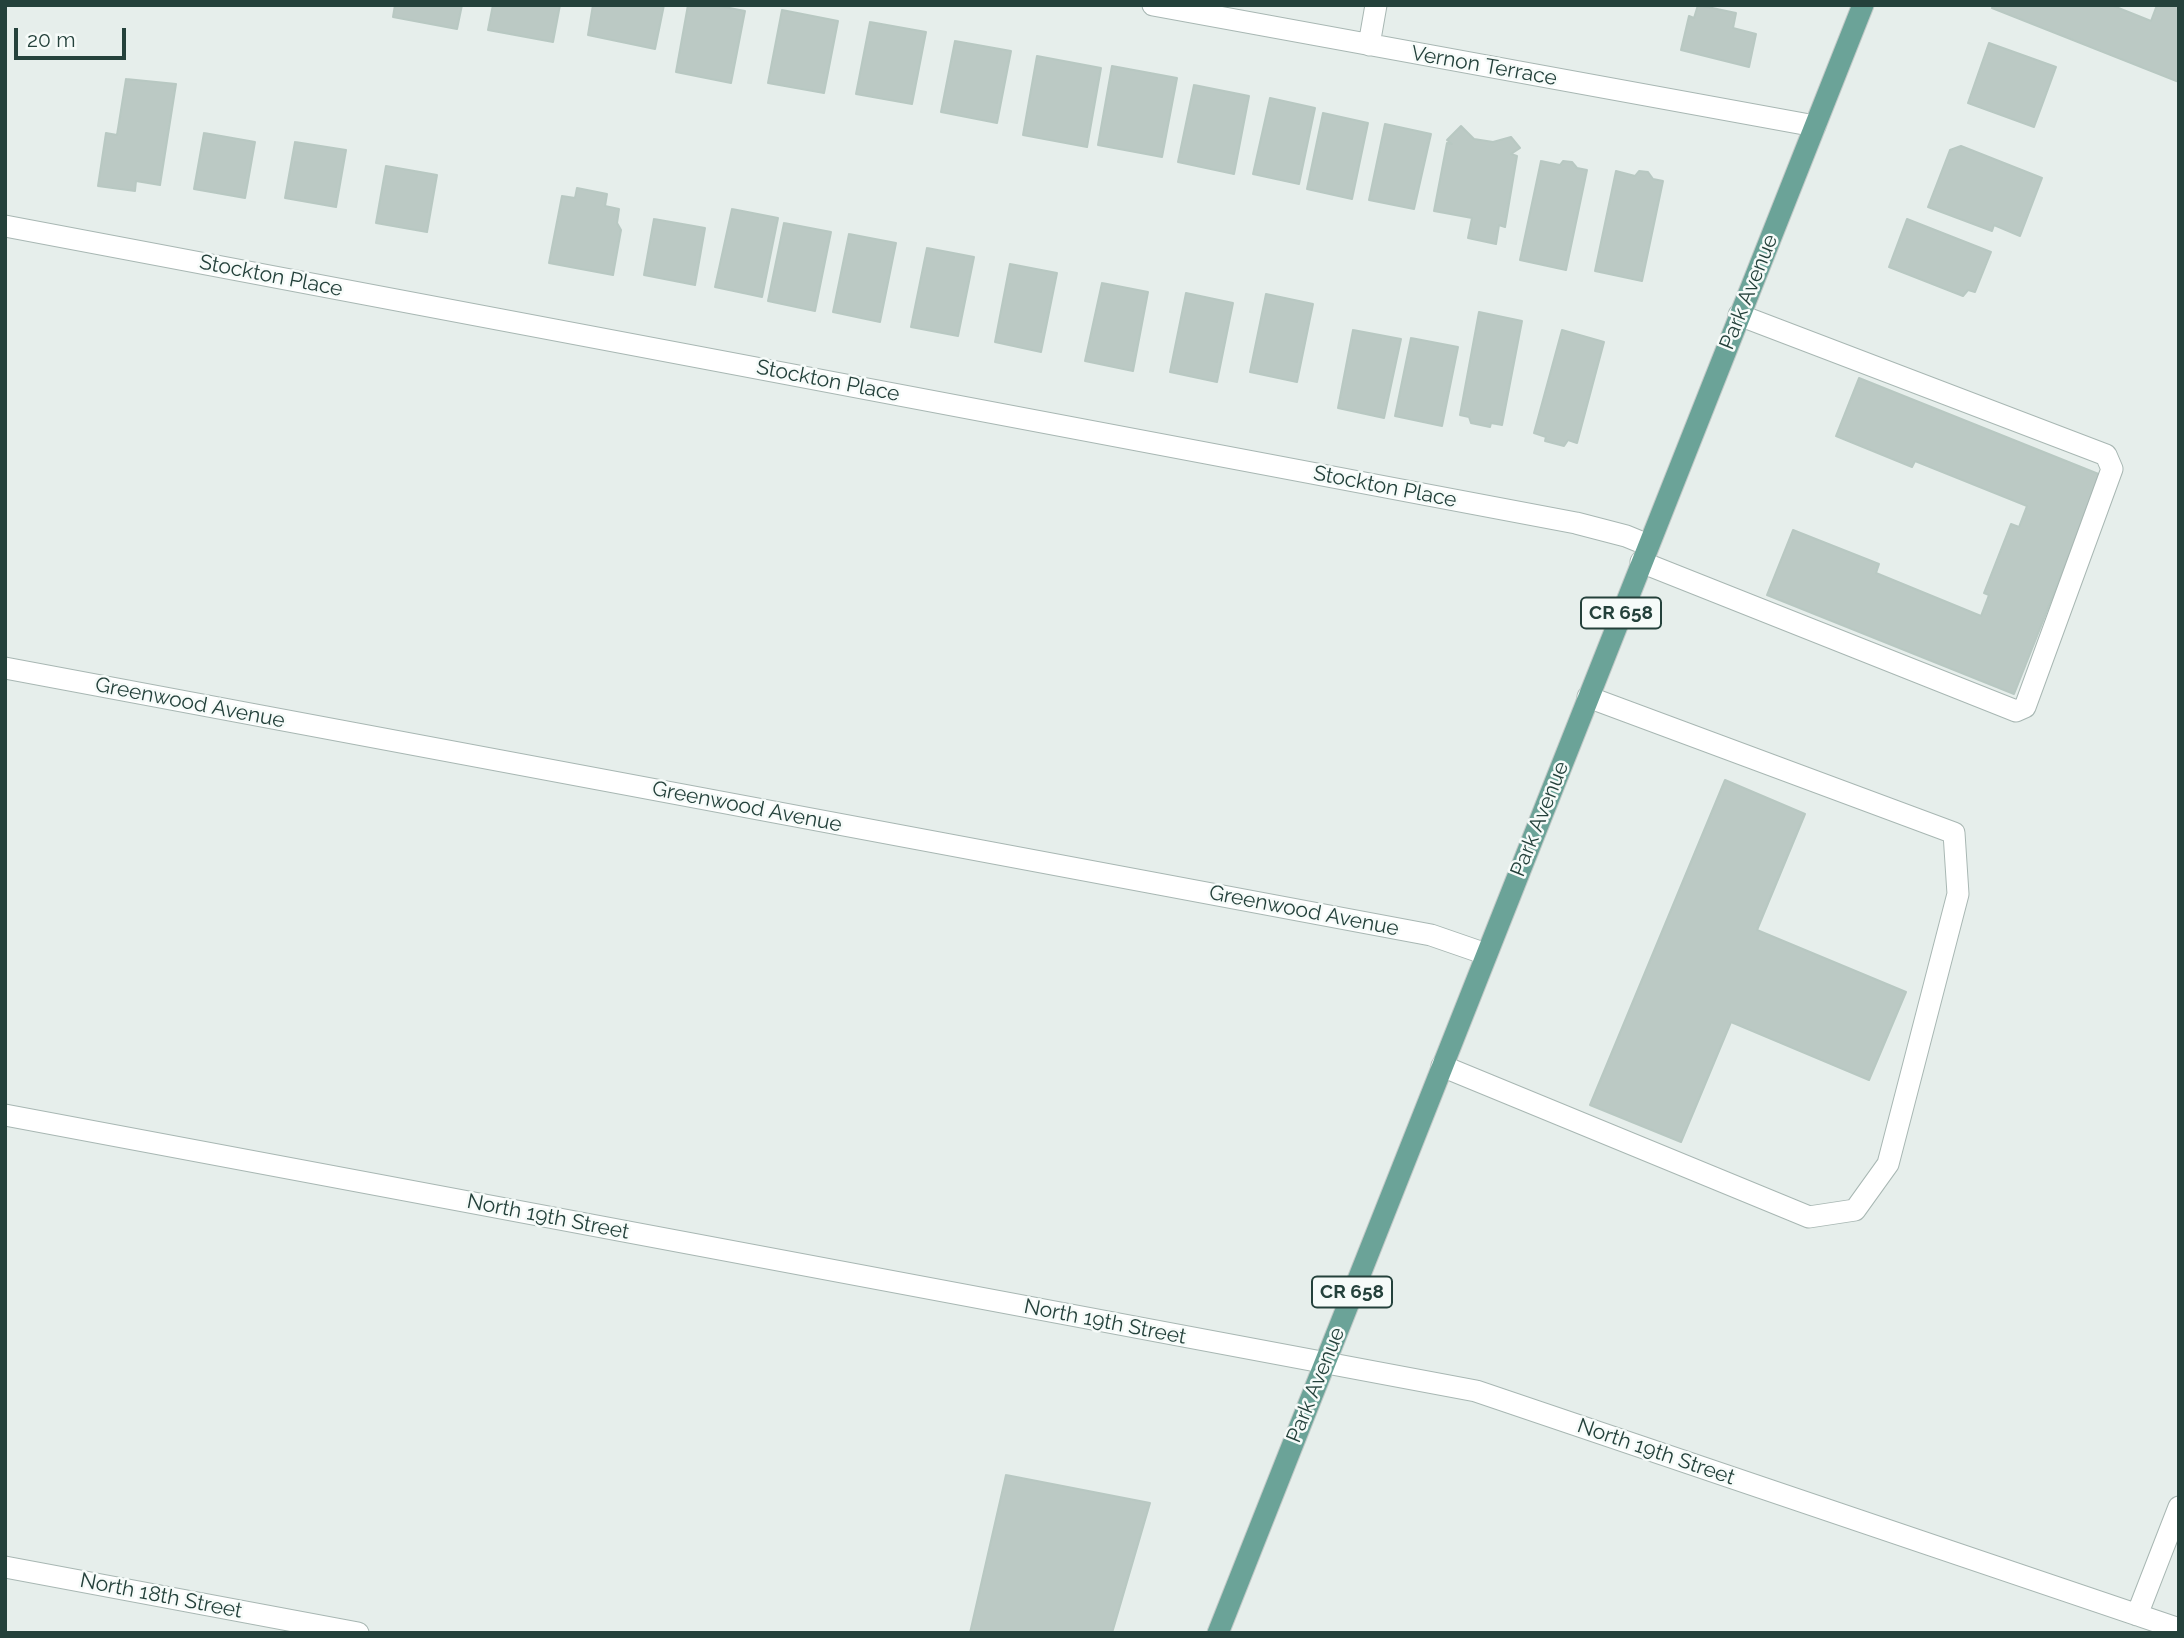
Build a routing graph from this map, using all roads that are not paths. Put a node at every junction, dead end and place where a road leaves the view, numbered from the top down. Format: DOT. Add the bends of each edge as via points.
graph roads {
  1 [pos="1153,5"];
  2 [pos="1376,5"];
  3 [pos="1863,5"];
  4 [pos="1368,44"];
  5 [pos="1815,127"];
  6 [pos="5,226"];
  7 [pos="1740,315"];
  8 [pos="1645,554"];
  9 [pos="5,668"];
  10 [pos="1588,697"];
  11 [pos="1486,954"];
  12 [pos="1442,1066"];
  13 [pos="5,1115"];
  14 [pos="1324,1363"];
  15 [pos="2179,1507"];
  16 [pos="5,1567"];
  17 [pos="2137,1615"];
  18 [pos="2179,1629"];
  19 [pos="358,1633"];
  20 [pos="1218,1633"];
  1 -- 4 [label="street, Vernon Terrace"];
  2 -- 4 [label="street"];
  3 -- 5 [label="main road, Park Avenue / CR 658"];
  4 -- 5 [label="street, Vernon Terrace"];
  5 -- 7 [label="main road, Park Avenue / CR 658"];
  6 -- 8 [label="street, Stockton Place" via="1576,523 1626,536"];
  7 -- 8 [label="main road, Park Avenue / CR 658"];
  7 -- 8 [label="street, Stockton Place" via="2106,455 2112,469 2025,707 2016,711"];
  8 -- 10 [label="main road, Park Avenue / CR 658"];
  9 -- 11 [label="street, Greenwood Avenue" via="1431,935"];
  10 -- 11 [label="main road, Park Avenue / CR 658"];
  10 -- 12 [label="street" via="1954,833 1958,894 1888,1164 1855,1210 1810,1217"];
  11 -- 12 [label="main road, Park Avenue / CR 658"];
  12 -- 14 [label="main road, Park Avenue / CR 658"];
  13 -- 14 [label="street, North 19th Street"];
  14 -- 17 [label="street, North 19th Street" via="1476,1391"];
  14 -- 20 [label="main road, Park Avenue / CR 658"];
  15 -- 17 [label="street"];
  16 -- 19 [label="street, North 18th Street"];
  17 -- 18 [label="street, North 19th Street"];
}
